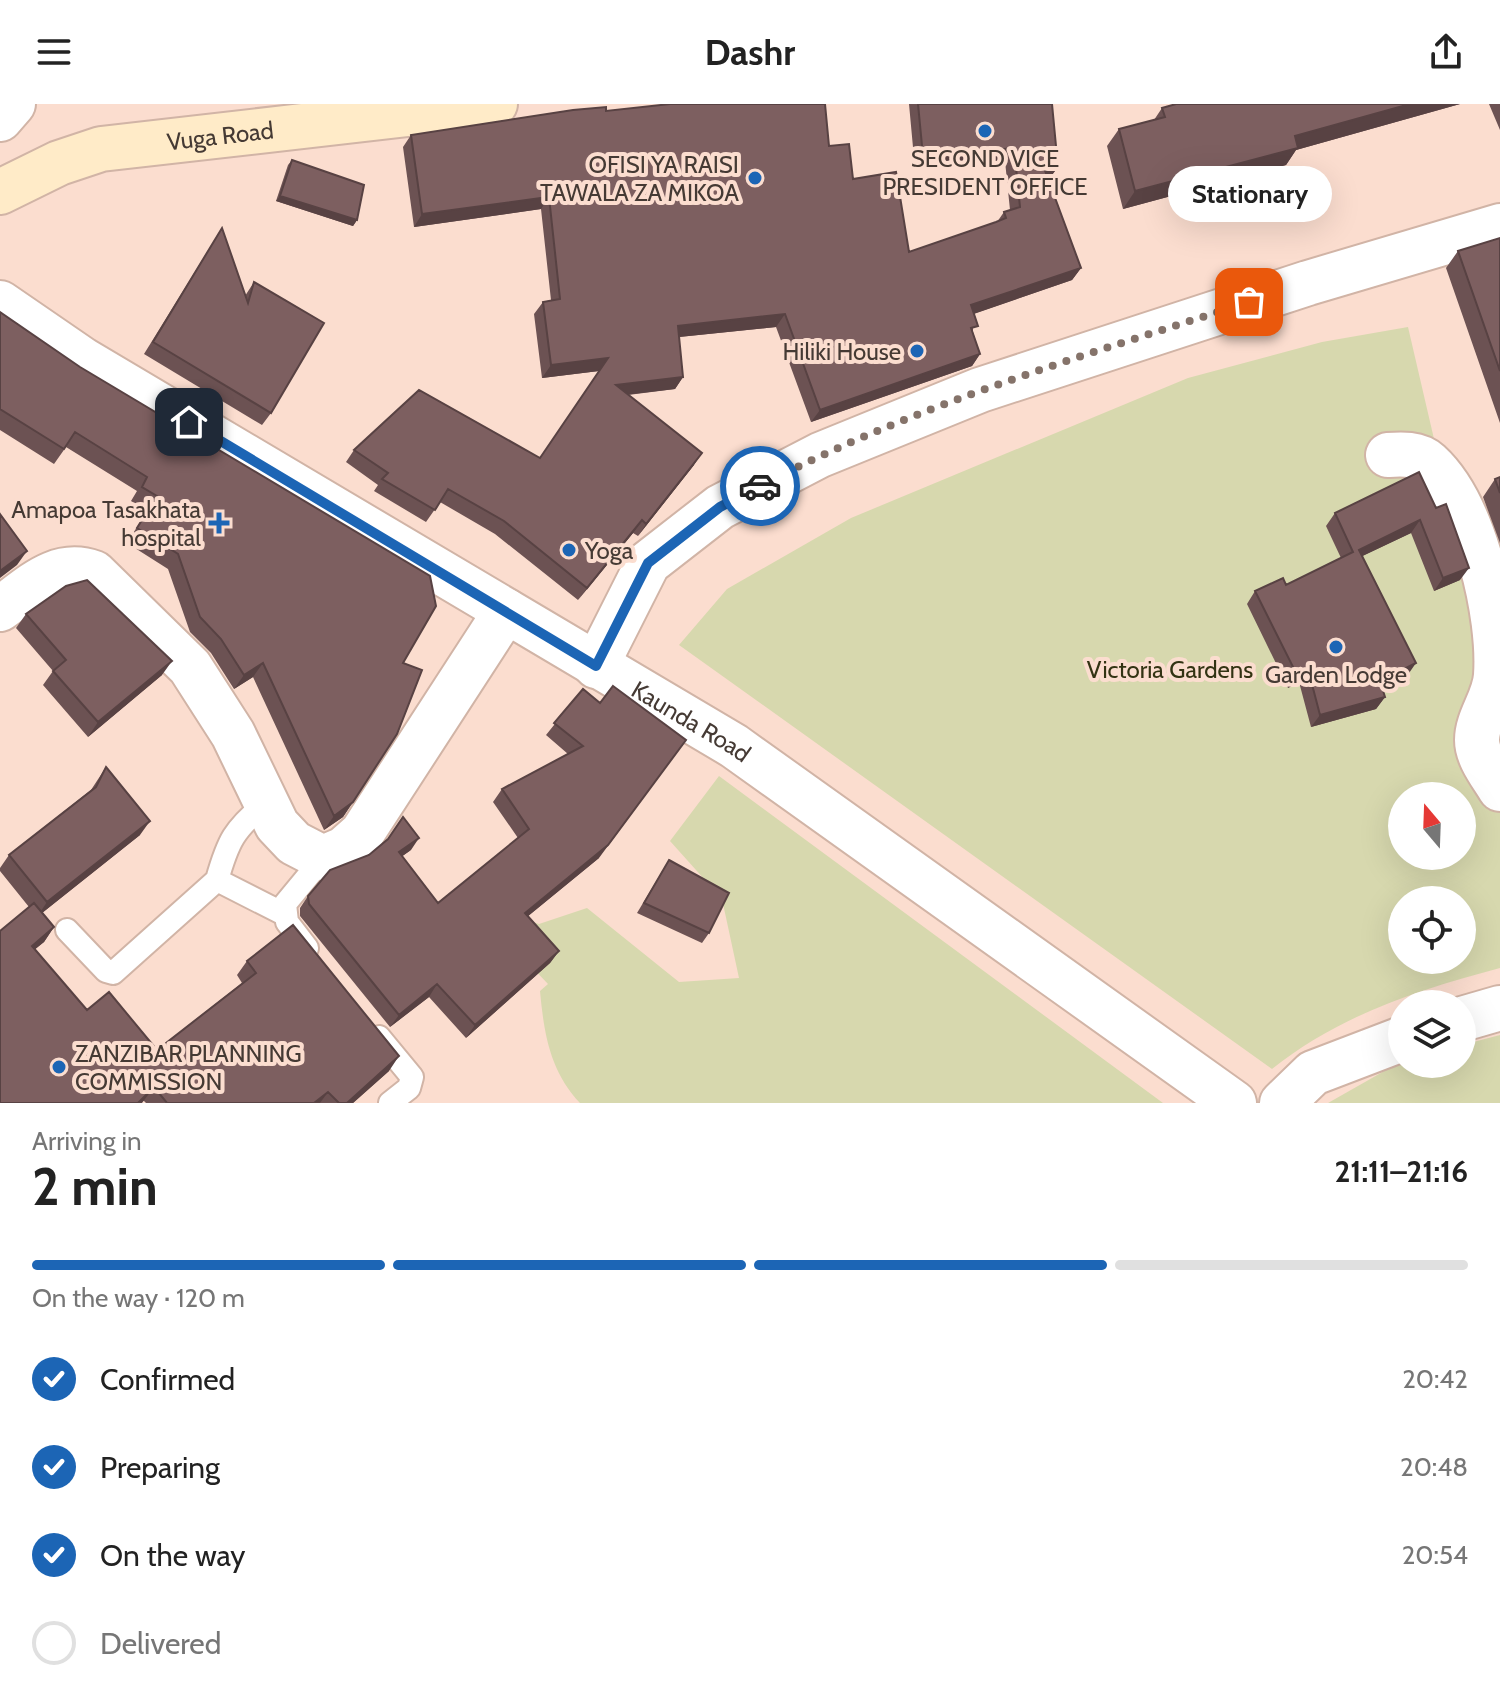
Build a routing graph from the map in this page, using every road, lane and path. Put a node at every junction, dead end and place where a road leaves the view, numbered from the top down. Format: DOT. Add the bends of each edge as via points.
graph roads {
  1 [pos="13,104"];
  2 [pos="495,104"];
  3 [pos="0,119"];
  4 [pos="0,192"];
  5 [pos="1500,226"];
  6 [pos="0,303"];
  7 [pos="1388,455"];
  8 [pos="0,609"];
  9 [pos="506,611"];
  10 [pos="596,666"];
  11 [pos="1500,789"];
  12 [pos="266,803"];
  13 [pos="323,858"];
  14 [pos="217,880"];
  15 [pos="284,914"];
  16 [pos="67,930"];
  17 [pos="325,970"];
  18 [pos="1500,1008"];
  19 [pos="1476,1015"];
  20 [pos="364,1018"];
  21 [pos="1388,1044"];
  22 [pos="390,1103"];
  23 [pos="1234,1103"];
  24 [pos="1282,1103"];
  1 -- 3 [label="street"];
  2 -- 4 [label="main road, Vuga Road" via="101,149"];
  5 -- 10 [label="street" via="980,390 820,455 720,507 648,563"];
  6 -- 9 [label="street, Kaunda Road" via="83,360"];
  7 -- 11 [label="street" via="1428,462 1453,497 1477,548 1497,655 1492,698 1477,735 1478,751"];
  8 -- 12 [label="street" via="58,569 77,567 94,573 190,667 233,734"];
  9 -- 10 [label="street, Kaunda Road"];
  9 -- 13 [label="street" via="362,833"];
  10 -- 23 [label="street, Kaunda Road" via="734,746"];
  12 -- 13 [label="street" via="294,843"];
  12 -- 14 [label="lane" via="229,839"];
  13 -- 15 [label="lane" via="285,904"];
  14 -- 15 [label="lane"];
  14 -- 16 [label="lane" via="113,973"];
  15 -- 17 [label="lane"];
  18 -- 19 [label="street"];
  20 -- 22 [label="lane" via="412,1077 409,1088"];
  21 -- 24 [label="street" via="1313,1073"];
}
